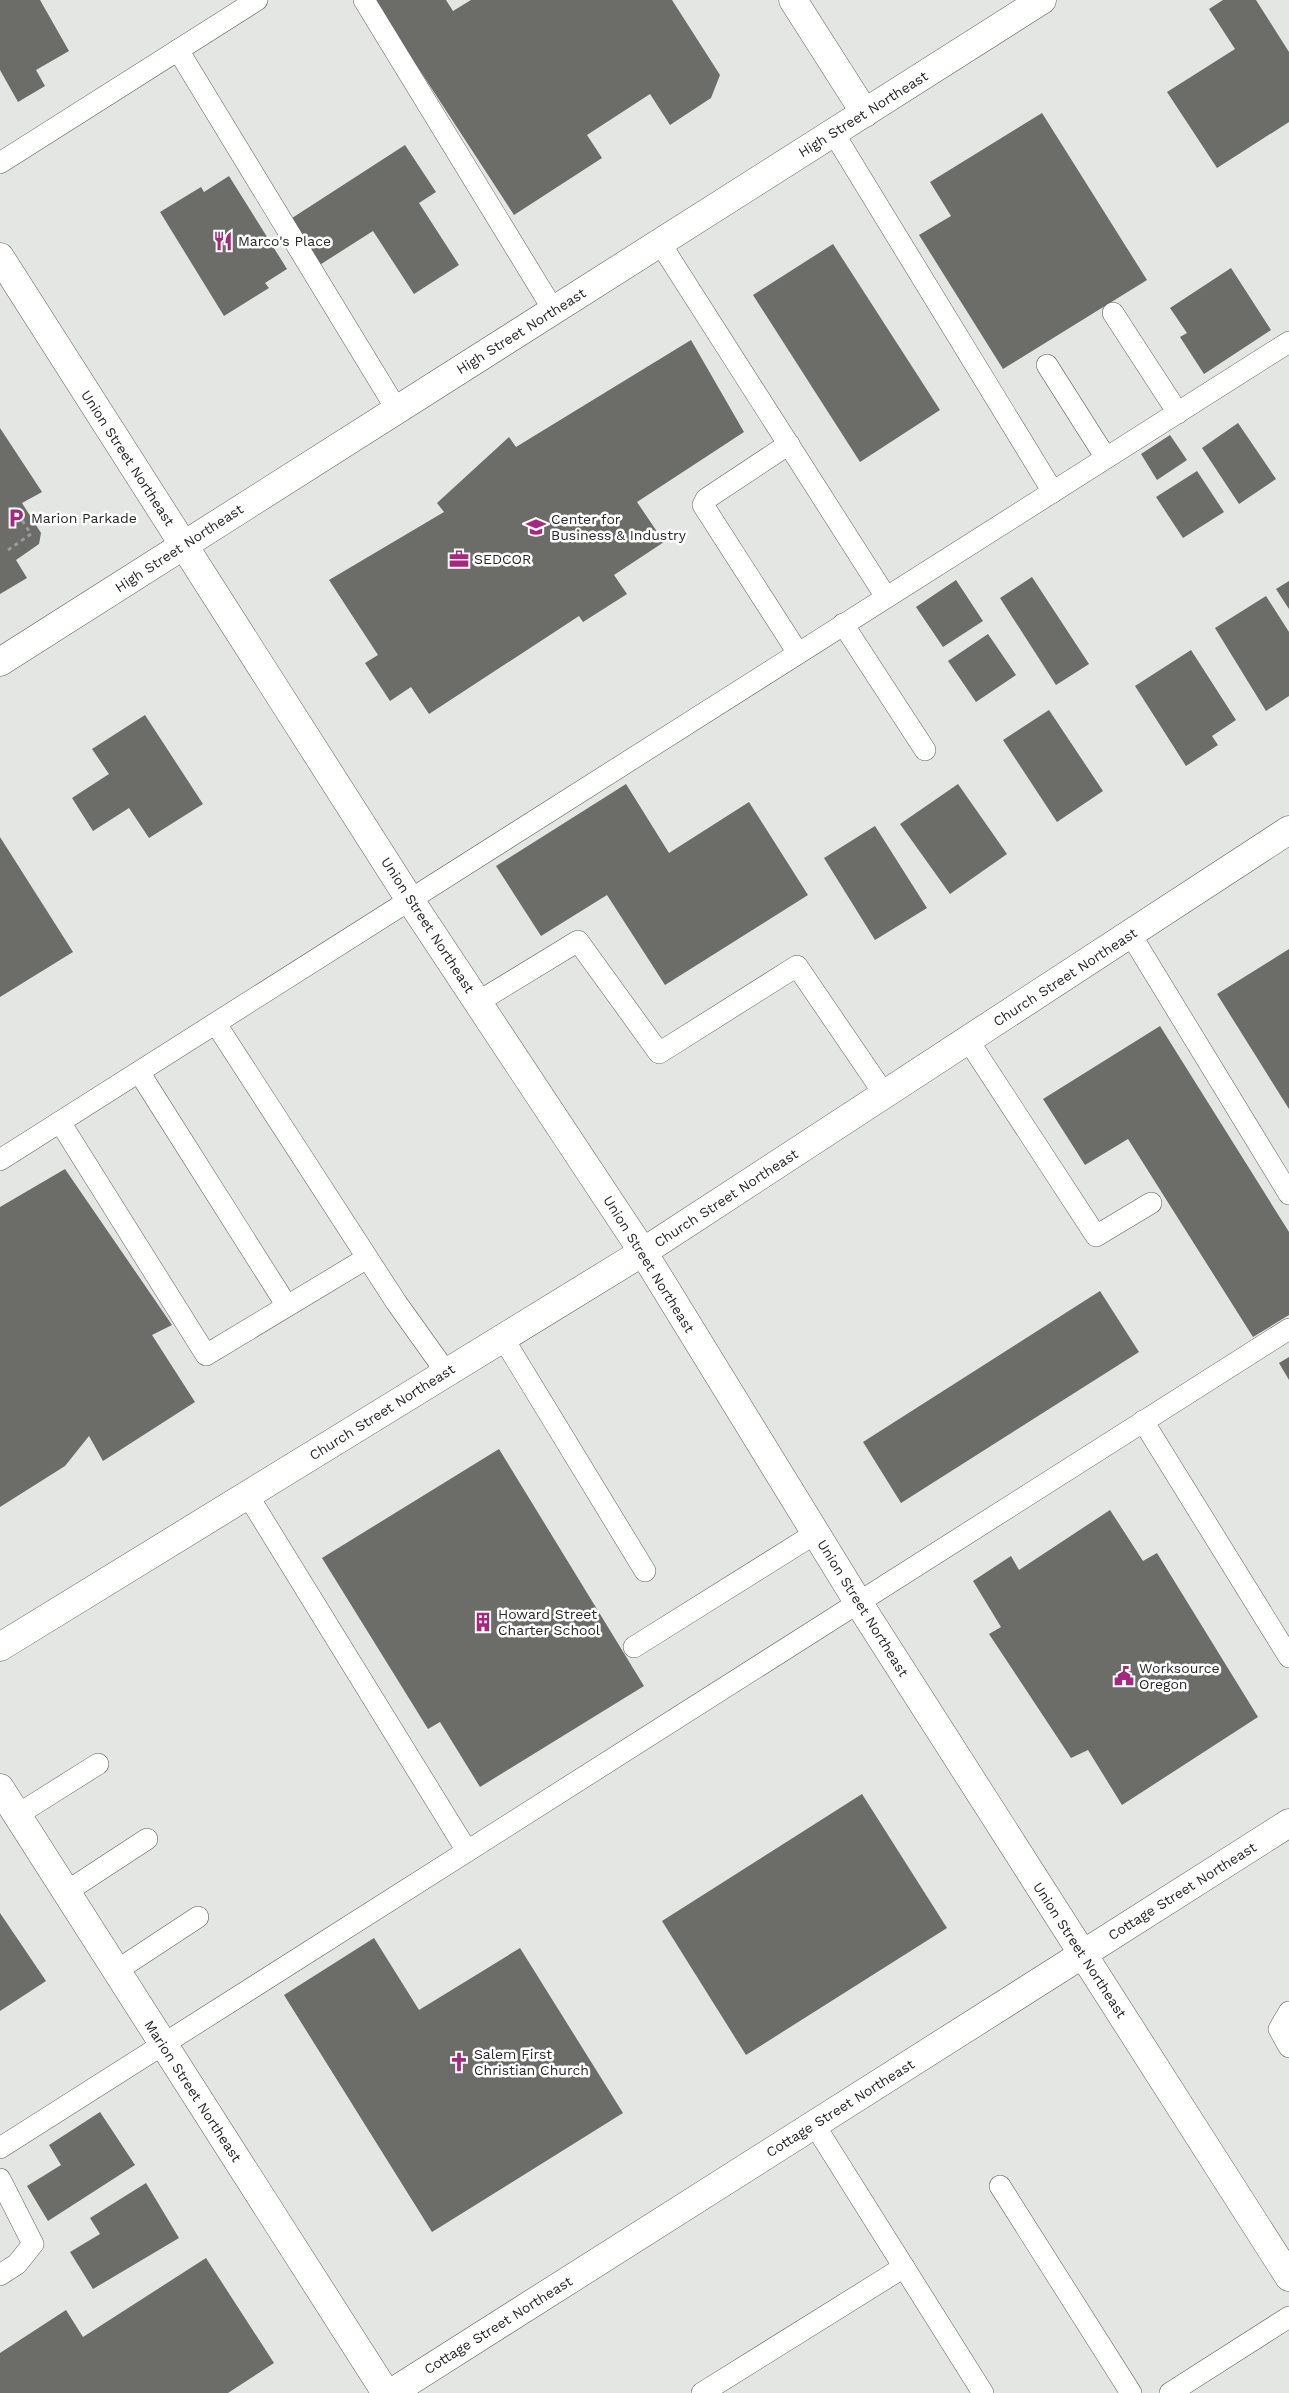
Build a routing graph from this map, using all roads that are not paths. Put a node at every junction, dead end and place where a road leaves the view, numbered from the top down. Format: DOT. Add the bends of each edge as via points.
graph roads {
  1 [pos="257,0"];
  2 [pos="364,0"];
  3 [pos="793,0"];
  4 [pos="1042,0"];
  5 [pos="178,50"];
  6 [pos="865,113"];
  7 [pos="832,132"];
  8 [pos="0,163"];
  9 [pos="660,243"];
  10 [pos="0,257"];
  11 [pos="554,311"];
  12 [pos="1113,313"];
  13 [pos="1289,342"];
  14 [pos="1047,364"];
  15 [pos="397,410"];
  16 [pos="1178,413"];
  17 [pos="789,444"];
  18 [pos="1106,458"];
  19 [pos="1053,492"];
  20 [pos="184,545"];
  21 [pos="886,597"];
  22 [pos="843,624"];
  23 [pos="798,653"];
  24 [pos="0,662"];
  25 [pos="925,750"];
  26 [pos="1289,830"];
  27 [pos="410,900"];
  28 [pos="1131,935"];
  29 [pos="478,1002"];
  30 [pos="216,1024"];
  31 [pos="968,1040"];
  32 [pos="139,1072"];
  33 [pos="885,1095"];
  34 [pos="60,1122"];
  35 [pos="0,1160"];
  36 [pos="1289,1194"];
  37 [pos="1151,1202"];
  38 [pos="642,1252"];
  39 [pos="367,1258"];
  40 [pos="287,1306"];
  41 [pos="1289,1328"];
  42 [pos="503,1338"];
  43 [pos="446,1372"];
  44 [pos="1144,1421"];
  45 [pos="247,1494"];
  46 [pos="816,1533"];
  47 [pos="645,1571"];
  48 [pos="858,1602"];
  49 [pos="0,1646"];
  50 [pos="634,1647"];
  51 [pos="1289,1657"];
  52 [pos="98,1764"];
  53 [pos="0,1788"];
  54 [pos="17,1815"];
  55 [pos="1289,1823"];
  56 [pos="147,1839"];
  57 [pos="467,1851"];
  58 [pos="66,1892"];
  59 [pos="198,1917"];
  60 [pos="1083,1954"];
  61 [pos="116,1971"];
  62 [pos="1289,2012"];
  63 [pos="163,2044"];
  64 [pos="1289,2047"];
  65 [pos="814,2124"];
  66 [pos="0,2148"];
  67 [pos="0,2179"];
  68 [pos="1000,2186"];
  69 [pos="1285,2262"];
  70 [pos="904,2267"];
  71 [pos="0,2274"];
  72 [pos="1289,2317"];
  73 [pos="386,2393"];
  74 [pos="391,2393"];
  75 [pos="702,2393"];
  76 [pos="983,2393"];
  77 [pos="1131,2393"];
  78 [pos="1170,2393"];
  1 -- 5 [label="lane"];
  2 -- 11 [label="lane"];
  3 -- 6 [label="street"];
  4 -- 6 [label="street, High Street Northeast"];
  5 -- 8 [label="lane"];
  5 -- 15 [label="lane"];
  6 -- 7 [label="street, High Street Northeast"];
  7 -- 9 [label="street, High Street Northeast"];
  7 -- 19 [label="lane"];
  9 -- 11 [label="street, High Street Northeast"];
  9 -- 17 [label="lane"];
  10 -- 20 [label="street, Union Street Northeast"];
  11 -- 15 [label="street, High Street Northeast"];
  12 -- 16 [label="lane"];
  13 -- 16 [label="lane"];
  14 -- 18 [label="lane"];
  15 -- 20 [label="street, High Street Northeast"];
  16 -- 18 [label="lane"];
  17 -- 21 [label="lane"];
  17 -- 23 [label="lane" via="706,499 703,505"];
  18 -- 19 [label="lane"];
  19 -- 21 [label="lane"];
  20 -- 24 [label="street, High Street Northeast"];
  20 -- 27 [label="street, Union Street Northeast"];
  21 -- 22 [label="lane"];
  22 -- 23 [label="lane"];
  22 -- 25 [label="lane"];
  23 -- 27 [label="lane"];
  26 -- 28 [label="street, Church Street Northeast"];
  27 -- 29 [label="street, Union Street Northeast"];
  27 -- 30 [label="lane"];
  28 -- 31 [label="street, Church Street Northeast"];
  28 -- 36 [label="lane"];
  29 -- 33 [label="lane" via="578,941 659,1053 797,966"];
  29 -- 38 [label="street, Union Street Northeast"];
  30 -- 32 [label="lane"];
  30 -- 39 [label="lane"];
  31 -- 33 [label="street, Church Street Northeast"];
  31 -- 37 [label="lane" via="1096,1236"];
  32 -- 34 [label="lane"];
  32 -- 40 [label="lane"];
  33 -- 38 [label="street, Church Street Northeast"];
  34 -- 35 [label="lane"];
  34 -- 40 [label="lane" via="206,1355"];
  38 -- 42 [label="street, Church Street Northeast"];
  38 -- 46 [label="street, Union Street Northeast"];
  39 -- 40 [label="lane"];
  39 -- 43 [label="lane"];
  41 -- 44 [label="lane"];
  42 -- 43 [label="street, Church Street Northeast"];
  42 -- 47 [label="lane"];
  43 -- 45 [label="street, Church Street Northeast"];
  44 -- 48 [label="lane"];
  44 -- 51 [label="lane"];
  45 -- 49 [label="street, Church Street Northeast"];
  45 -- 57 [label="lane"];
  46 -- 48 [label="street, Union Street Northeast"];
  46 -- 50 [label="lane"];
  48 -- 57 [label="lane"];
  48 -- 60 [label="street, Union Street Northeast"];
  52 -- 54 [label="lane"];
  53 -- 54 [label="street, Marion Street Northeast"];
  54 -- 58 [label="street, Marion Street Northeast"];
  55 -- 60 [label="street, Cottage Street Northeast"];
  56 -- 58 [label="lane"];
  57 -- 63 [label="lane"];
  58 -- 61 [label="street, Marion Street Northeast"];
  59 -- 61 [label="lane"];
  60 -- 65 [label="street, Cottage Street Northeast"];
  60 -- 69 [label="street, Union Street Northeast"];
  61 -- 63 [label="street, Marion Street Northeast"];
  62 -- 64 [label="lane" via="1279,2028"];
  63 -- 66 [label="lane"];
  63 -- 73 [label="street, Marion Street Northeast"];
  65 -- 70 [label="lane"];
  65 -- 74 [label="street, Cottage Street Northeast"];
  67 -- 71 [label="lane" via="33,2244 17,2264"];
  68 -- 77 [label="lane"];
  70 -- 75 [label="lane"];
  70 -- 76 [label="lane"];
  72 -- 78 [label="lane"];
}
